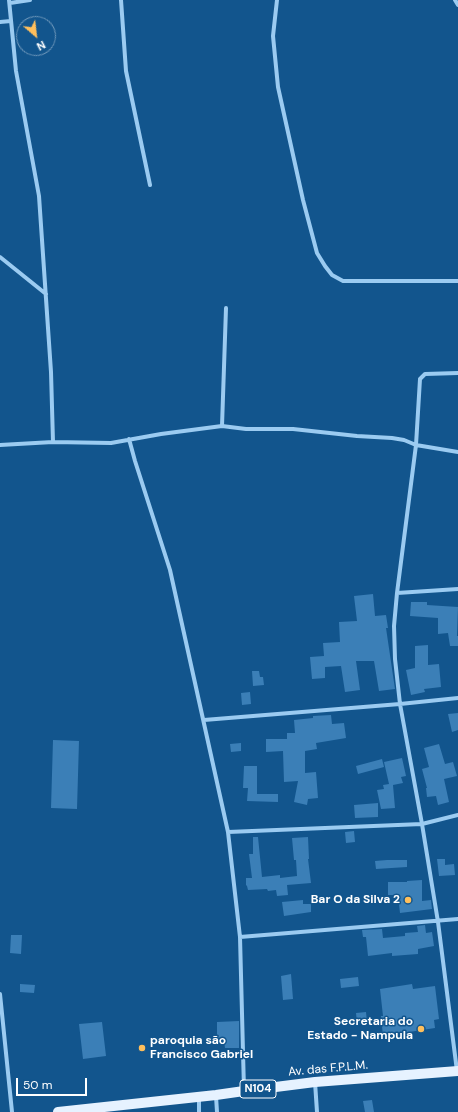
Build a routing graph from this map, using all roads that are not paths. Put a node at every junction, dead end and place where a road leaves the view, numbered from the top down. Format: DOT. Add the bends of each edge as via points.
graph roads {
  1 [pos="30,0"];
  2 [pos="121,0"];
  3 [pos="277,0"];
  4 [pos="455,0"];
  5 [pos="9,2"];
  6 [pos="458,5"];
  7 [pos="11,21"];
  8 [pos="0,22"];
  9 [pos="150,185"];
  10 [pos="0,257"];
  11 [pos="458,281"];
  12 [pos="46,294"];
  13 [pos="226,308"];
  14 [pos="458,373"];
  15 [pos="222,426"];
  16 [pos="129,439"];
  17 [pos="53,442"];
  18 [pos="0,445"];
  19 [pos="416,445"];
  20 [pos="458,452"];
  21 [pos="458,589"];
  22 [pos="397,592"];
  23 [pos="458,698"];
  24 [pos="400,704"];
  25 [pos="204,720"];
  26 [pos="458,815"];
  27 [pos="422,824"];
  28 [pos="228,832"];
  29 [pos="458,919"];
  30 [pos="438,922"];
  31 [pos="240,937"];
  32 [pos="0,994"];
  33 [pos="457,1071"];
  34 [pos="315,1082"];
  35 [pos="244,1091"];
  36 [pos="216,1095"];
  37 [pos="199,1097"];
  38 [pos="80,1111"];
  39 [pos="12,1112"];
  40 [pos="58,1112"];
  41 [pos="199,1112"];
  42 [pos="217,1112"];
  43 [pos="317,1112"];
  1 -- 5 [label="street"];
  2 -- 9 [label="street" via="126,71"];
  3 -- 11 [label="street" via="273,36 278,87 309,222 317,253 324,266 332,275 343,281"];
  4 -- 6 [label="street"];
  5 -- 7 [label="street"];
  7 -- 8 [label="street"];
  7 -- 12 [label="street" via="16,71 39,196"];
  10 -- 12 [label="street"];
  12 -- 17 [label="street"];
  13 -- 15 [label="street"];
  14 -- 19 [label="street" via="425,374 420,379"];
  15 -- 16 [label="street"];
  15 -- 19 [label="street" via="246,429 293,428 392,438"];
  16 -- 17 [label="street" via="111,443"];
  16 -- 25 [label="street" via="170,570"];
  17 -- 18 [label="street"];
  19 -- 20 [label="street"];
  19 -- 22 [label="street"];
  21 -- 22 [label="street"];
  22 -- 24 [label="street" via="394,626"];
  23 -- 24 [label="street"];
  24 -- 25 [label="street"];
  24 -- 27 [label="street"];
  25 -- 28 [label="street"];
  26 -- 27 [label="street"];
  27 -- 28 [label="street"];
  27 -- 30 [label="street"];
  28 -- 31 [label="street"];
  29 -- 30 [label="street"];
  30 -- 31 [label="street"];
  30 -- 33 [label="street"];
  31 -- 35 [label="street"];
  32 -- 39 [label="street"];
  33 -- 34 [label="main road, Av. das F.P.L.M. / N104"];
  34 -- 35 [label="main road, Av. das F.P.L.M. / N104"];
  34 -- 43 [label="street"];
  35 -- 36 [label="main road, Av. das F.P.L.M. / N104"];
  36 -- 37 [label="main road, Av. das F.P.L.M. / N104"];
  36 -- 42 [label="street"];
  37 -- 38 [label="main road, Av. das F.P.L.M. / N104"];
  37 -- 41 [label="street"];
  38 -- 40 [label="main road, Av. das F.P.L.M. / N104"];
}
